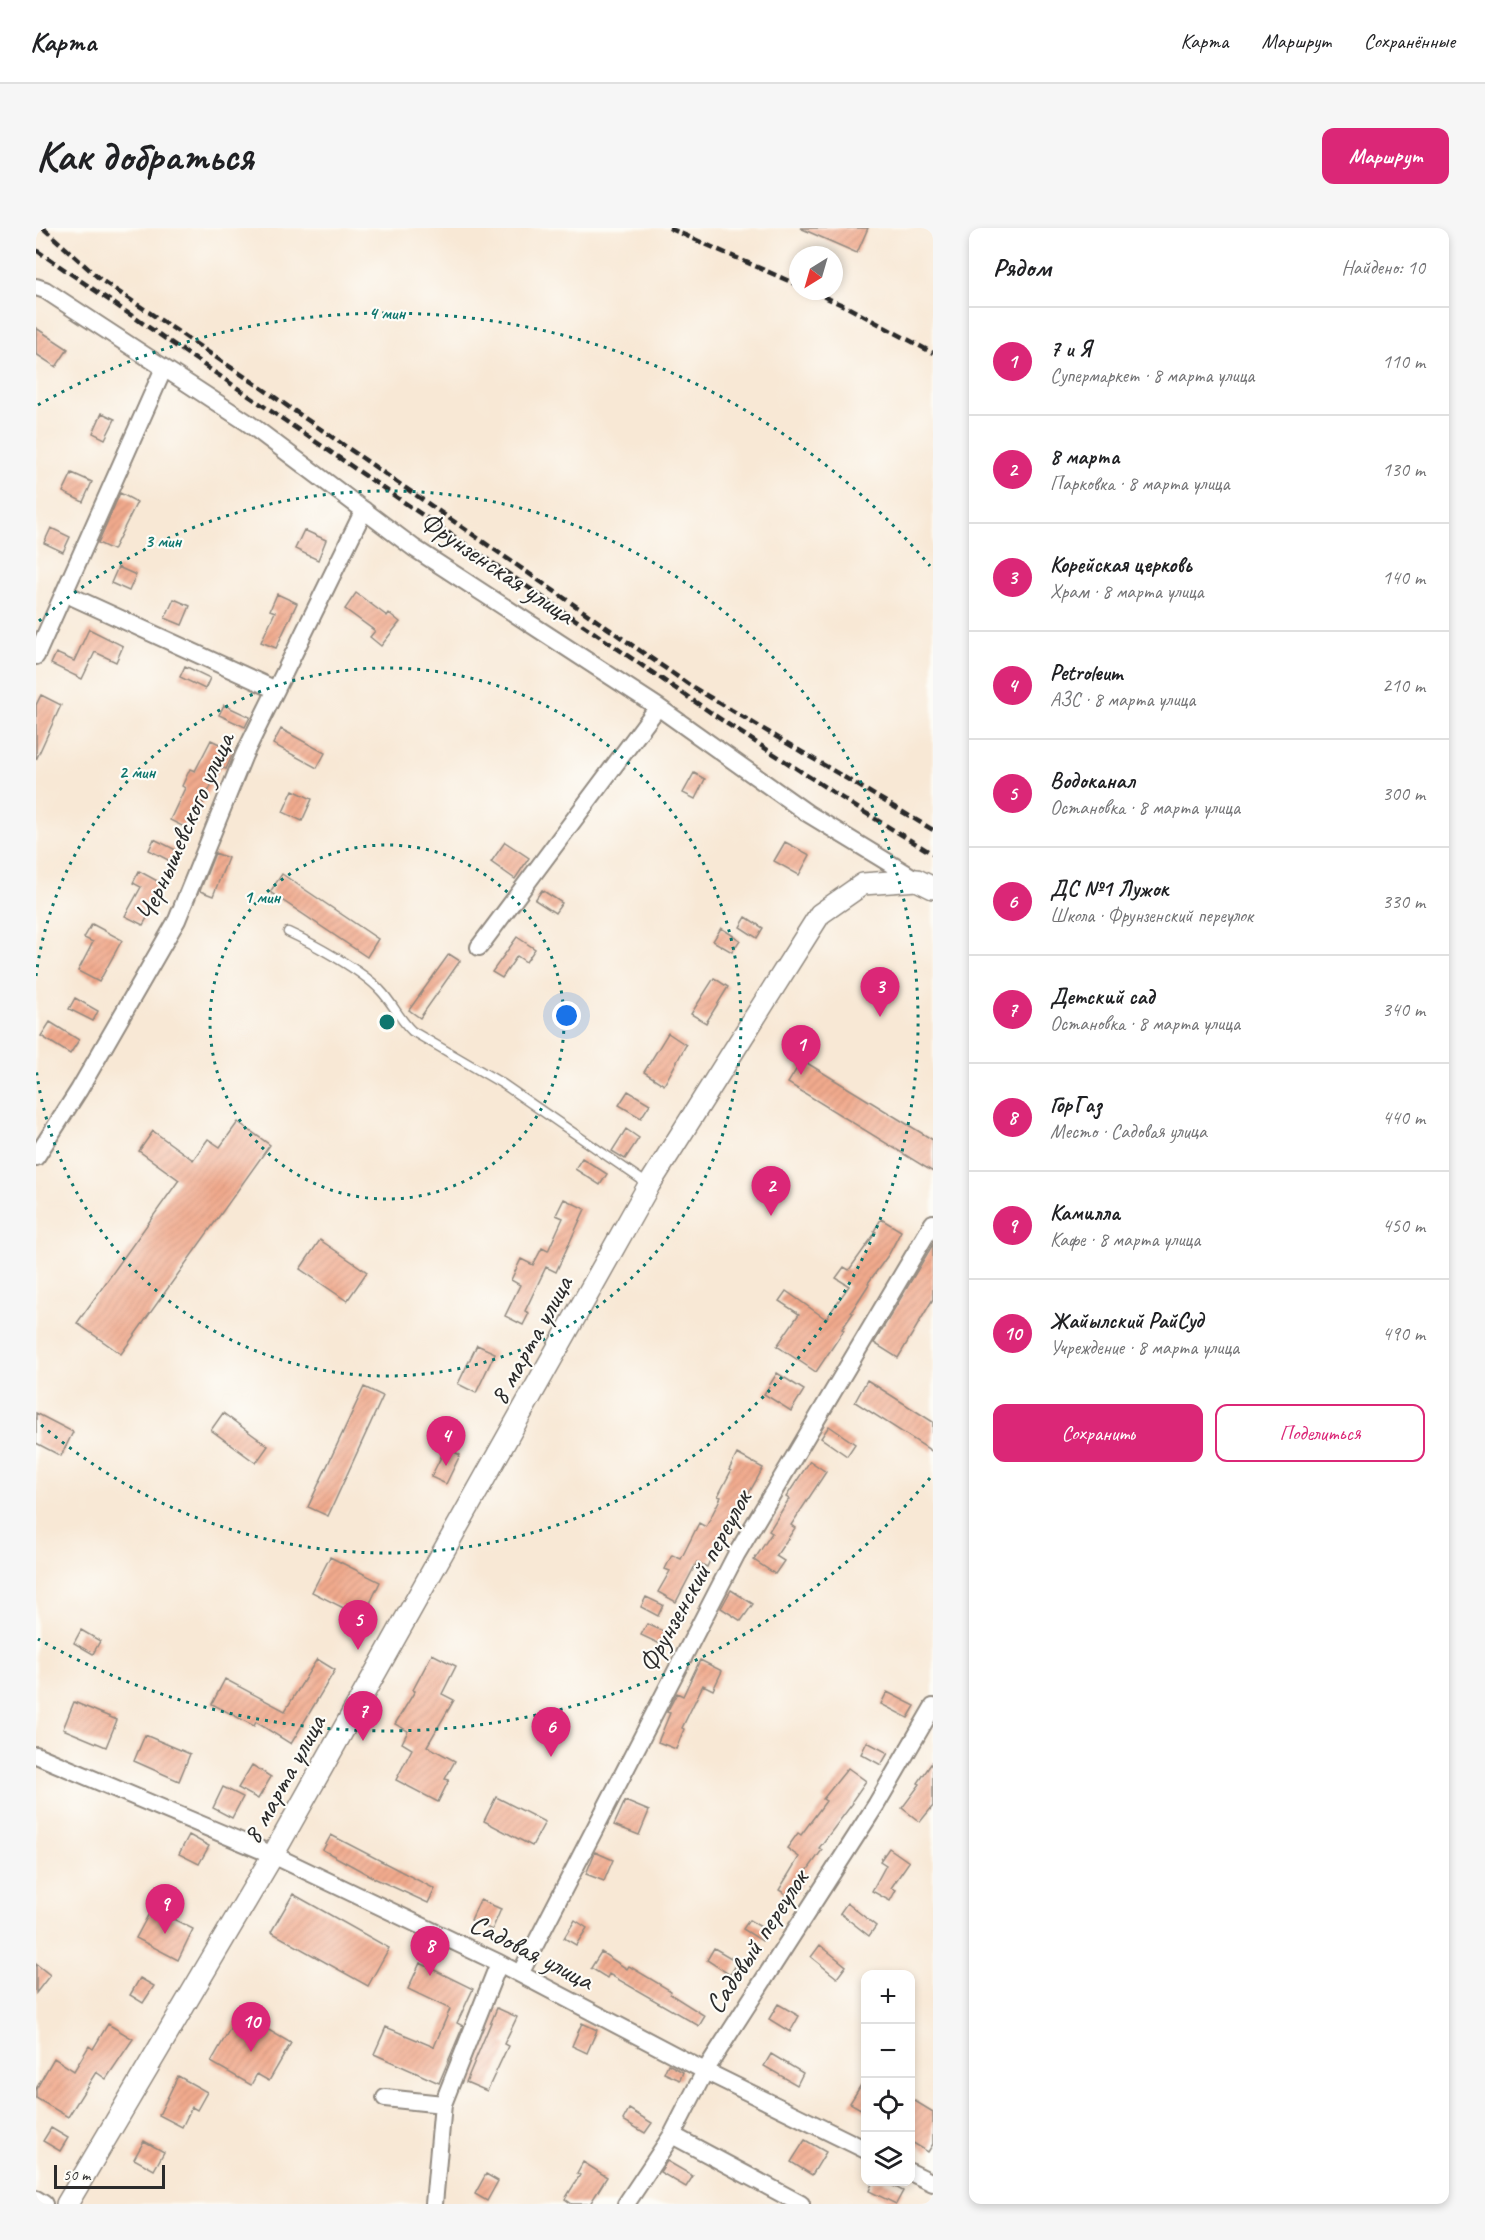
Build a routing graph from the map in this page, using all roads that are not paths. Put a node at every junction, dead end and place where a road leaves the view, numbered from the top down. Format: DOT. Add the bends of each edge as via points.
graph roads {
  1 [pos="36,287"];
  2 [pos="164,368"];
  3 [pos="364,510"];
  4 [pos="64,593"];
  5 [pos="41,630"];
  6 [pos="36,656"];
  7 [pos="276,690"];
  8 [pos="658,707"];
  9 [pos="925,884"];
  10 [pos="288,932"];
  11 [pos="479,946"];
  12 [pos="36,1156"];
  13 [pos="650,1185"];
  14 [pos="933,1223"];
  15 [pos="933,1707"];
  16 [pos="36,1755"];
  17 [pos="273,1855"];
  18 [pos="499,1963"];
  19 [pos="520,1974"];
  20 [pos="705,2070"];
  21 [pos="385,2098"];
  22 [pos="443,2104"];
  23 [pos="672,2135"];
  24 [pos="861,2148"];
  25 [pos="915,2174"];
  26 [pos="933,2183"];
  27 [pos="36,2199"];
  28 [pos="44,2204"];
  29 [pos="67,2204"];
  30 [pos="434,2204"];
  31 [pos="626,2204"];
  32 [pos="801,2204"];
  1 -- 2 [label="street, Фрунзенская улица"];
  2 -- 3 [label="street, Фрунзенская улица" via="248,423"];
  2 -- 4 [label="street"];
  3 -- 7 [label="street, Чернышевского улица"];
  3 -- 8 [label="street, Фрунзенская улица" via="414,548"];
  4 -- 5 [label="street"];
  4 -- 7 [label="street"];
  5 -- 6 [label="street"];
  7 -- 12 [label="street, Чернышевского улица" via="244,755 177,920 79,1090"];
  8 -- 9 [label="street, Фрунзенская улица" via="807,813"];
  8 -- 11 [label="street"];
  9 -- 13 [label="street, 8 марта улица" via="862,884 820,914"];
  10 -- 13 [label="lane" via="371,981 412,1031 503,1084"];
  13 -- 17 [label="street, 8 марта улица"];
  14 -- 19 [label="street, Фрунзенский переулок" via="736,1555"];
  15 -- 20 [label="street, Садовый переулок" via="876,1805"];
  16 -- 17 [label="street, Садовая улица"];
  17 -- 18 [label="street, Садовая улица"];
  17 -- 29 [label="street, 8 марта улица"];
  18 -- 19 [label="street, Садовая улица"];
  18 -- 22 [label="street"];
  19 -- 20 [label="street, Садовая улица"];
  20 -- 23 [label="street, Садовый переулок"];
  20 -- 24 [label="street, Садовая улица"];
  21 -- 22 [label="street"];
  22 -- 30 [label="street"];
  23 -- 31 [label="street, Садовый переулок"];
  23 -- 32 [label="street"];
  25 -- 26 [label="street"];
  27 -- 28 [label="street"];
}
